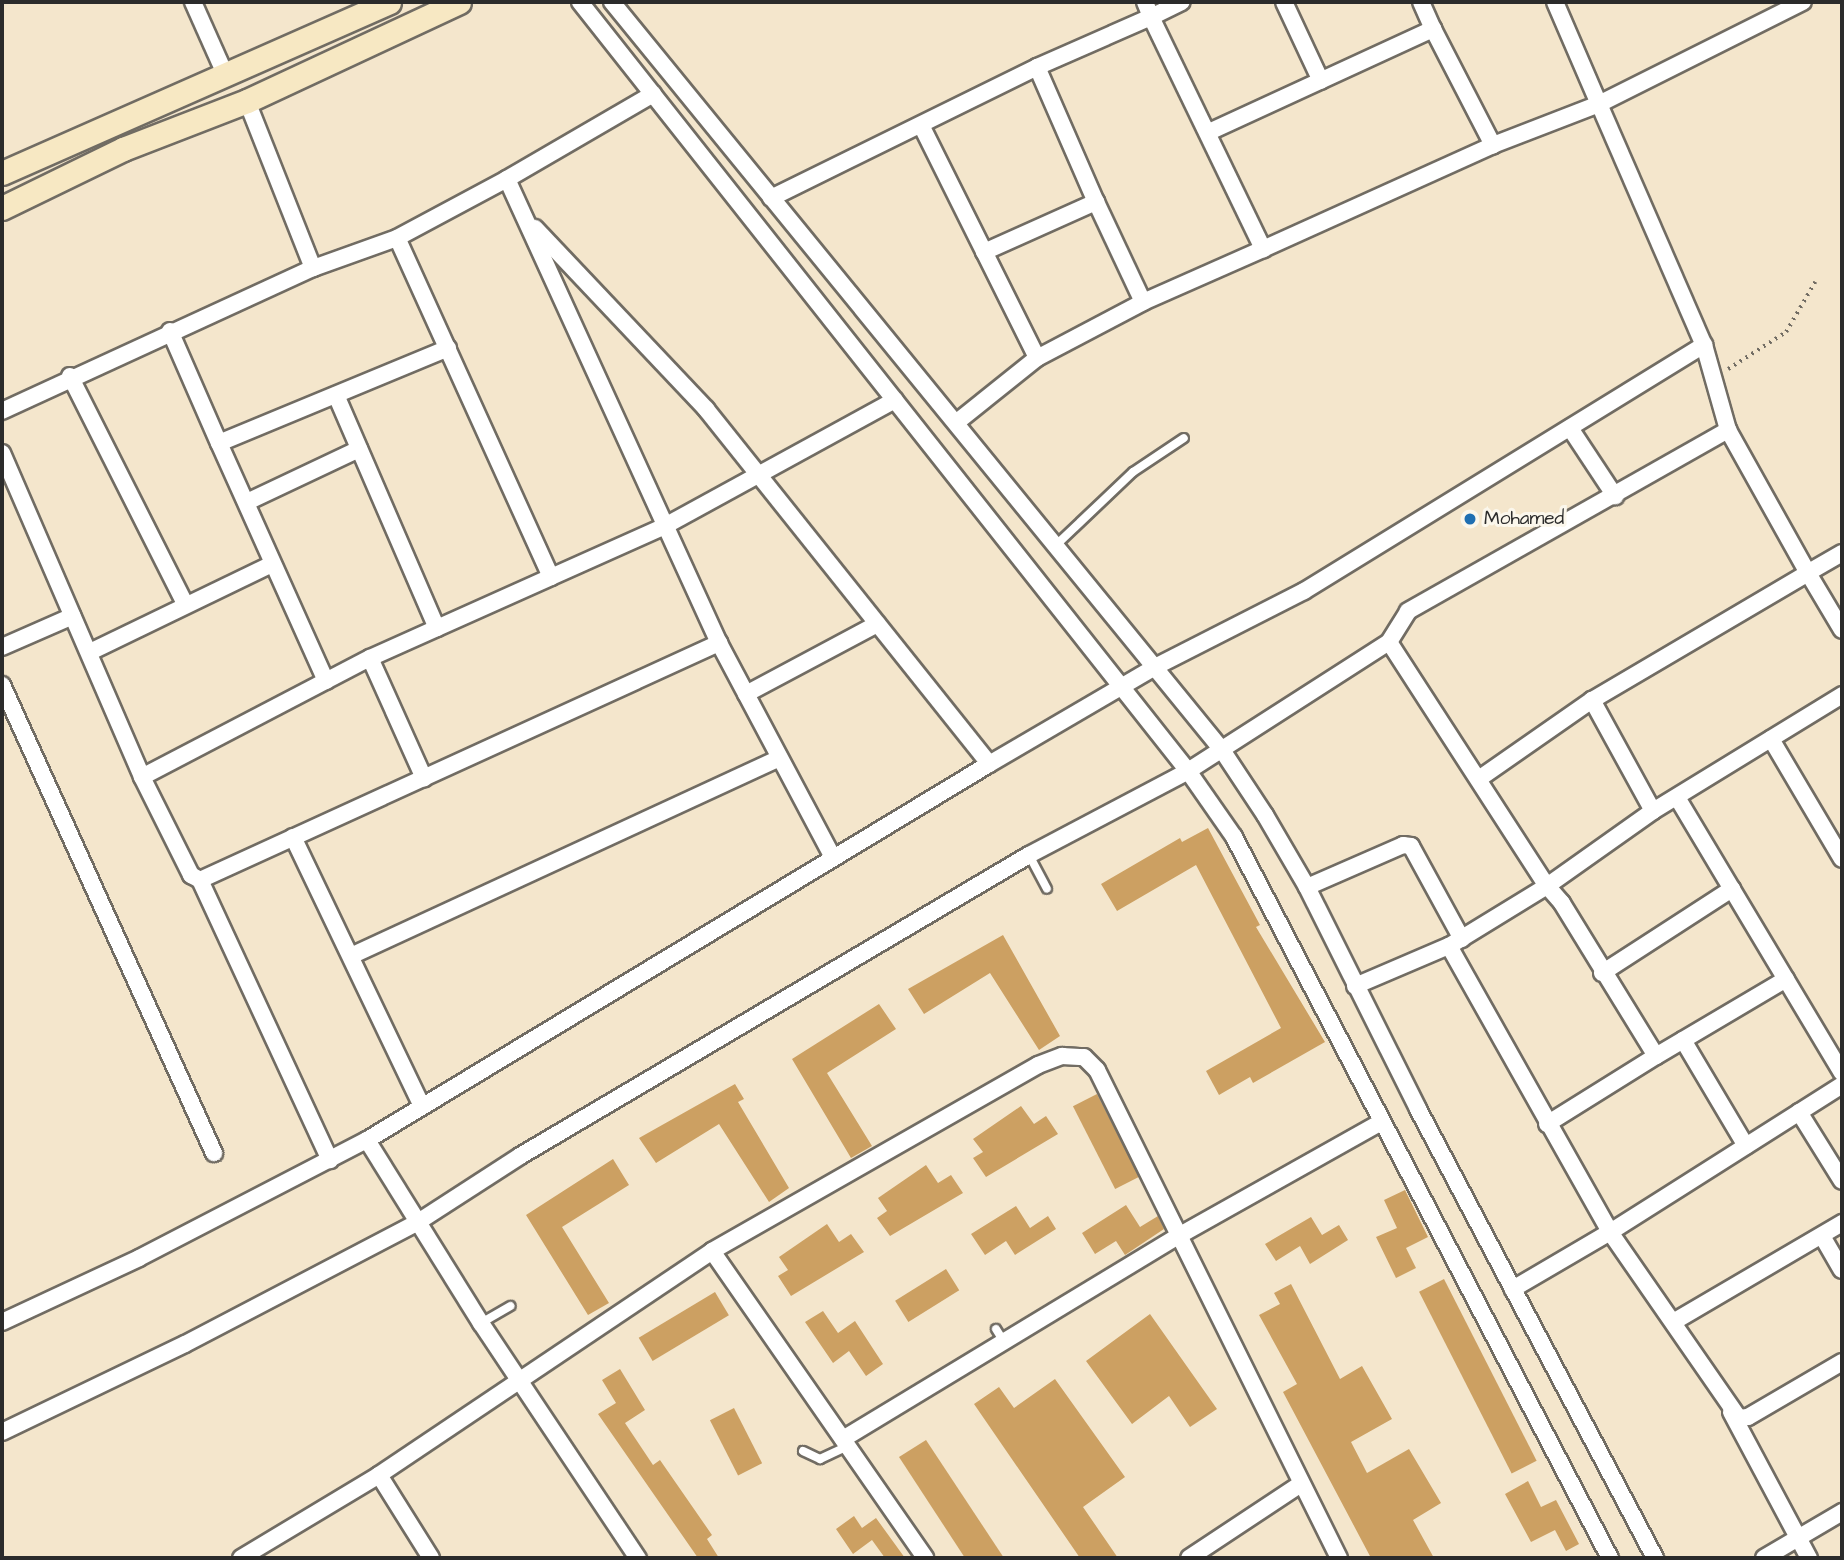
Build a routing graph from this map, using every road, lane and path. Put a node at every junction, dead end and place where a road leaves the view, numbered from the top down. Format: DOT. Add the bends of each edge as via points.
graph roads {
  1 [pos="193,2"];
  2 [pos="388,2"];
  3 [pos="459,2"];
  4 [pos="580,2"];
  5 [pos="612,2"];
  6 [pos="1182,2"];
  7 [pos="1284,2"];
  8 [pos="1421,2"];
  9 [pos="1555,2"];
  10 [pos="1803,2"];
  11 [pos="1148,9"];
  12 [pos="1433,29"];
  13 [pos="1037,67"];
  14 [pos="225,74"];
  15 [pos="1321,81"];
  16 [pos="653,94"];
  17 [pos="247,101"];
  18 [pos="1599,104"];
  19 [pos="922,127"];
  20 [pos="1209,132"];
  21 [pos="1493,145"];
  22 [pos="2,173"];
  23 [pos="507,180"];
  24 [pos="771,198"];
  25 [pos="1096,201"];
  26 [pos="2,208"];
  27 [pos="526,219"];
  28 [pos="397,238"];
  29 [pos="1263,249"];
  30 [pos="984,252"];
  31 [pos="313,268"];
  32 [pos="1815,282"];
  33 [pos="1143,302"];
  34 [pos="170,331"];
  35 [pos="1704,345"];
  36 [pos="448,348"];
  37 [pos="1037,358"];
  38 [pos="70,376"];
  39 [pos="1716,377"];
  40 [pos="337,395"];
  41 [pos="895,400"];
  42 [pos="2,411"];
  43 [pos="957,422"];
  44 [pos="1570,428"];
  45 [pos="1728,430"];
  46 [pos="1184,438"];
  47 [pos="219,443"];
  48 [pos="359,449"];
  49 [pos="2,453"];
  50 [pos="757,473"];
  51 [pos="1615,496"];
  52 [pos="247,502"];
  53 [pos="665,526"];
  54 [pos="1054,547"];
  55 [pos="1842,553"];
  56 [pos="272,564"];
  57 [pos="1808,573"];
  58 [pos="551,577"];
  59 [pos="185,604"];
  60 [pos="73,616"];
  61 [pos="877,624"];
  62 [pos="438,628"];
  63 [pos="1842,630"];
  64 [pos="1389,642"];
  65 [pos="719,643"];
  66 [pos="2,647"];
  67 [pos="90,652"];
  68 [pos="370,658"];
  69 [pos="1153,668"];
  70 [pos="326,681"];
  71 [pos="2,685"];
  72 [pos="1122,687"];
  73 [pos="746,694"];
  74 [pos="1842,695"];
  75 [pos="1592,699"];
  76 [pos="1771,739"];
  77 [pos="1222,750"];
  78 [pos="779,758"];
  79 [pos="989,764"];
  80 [pos="1188,771"];
  81 [pos="142,777"];
  82 [pos="424,778"];
  83 [pos="1480,778"];
  84 [pos="1678,799"];
  85 [pos="1653,811"];
  86 [pos="293,837"];
  87 [pos="1029,855"];
  88 [pos="833,857"];
  89 [pos="1842,859"];
  90 [pos="200,880"];
  91 [pos="1547,886"];
  92 [pos="1307,887"];
  93 [pos="1047,888"];
  94 [pos="1732,889"];
  95 [pos="1455,942"];
  96 [pos="351,956"];
  97 [pos="1602,973"];
  98 [pos="1786,979"];
  99 [pos="1355,986"];
  100 [pos="1683,1040"];
  101 [pos="1656,1056"];
  102 [pos="1842,1073"];
  103 [pos="1842,1085"];
  104 [pos="421,1104"];
  105 [pos="1799,1112"];
  106 [pos="1381,1122"];
  107 [pos="1547,1124"];
  108 [pos="366,1140"];
  109 [pos="1746,1146"];
  110 [pos="214,1153"];
  111 [pos="330,1160"];
  112 [pos="1842,1181"];
  113 [pos="418,1222"];
  114 [pos="1842,1223"];
  115 [pos="1610,1232"];
  116 [pos="1180,1235"];
  117 [pos="1822,1236"];
  118 [pos="712,1251"];
  119 [pos="1842,1270"];
  120 [pos="1513,1289"];
  121 [pos="510,1306"];
  122 [pos="1675,1321"];
  123 [pos="2,1322"];
  124 [pos="481,1323"];
  125 [pos="1842,1362"];
  126 [pos="518,1378"];
  127 [pos="1731,1411"];
  128 [pos="2,1432"];
  129 [pos="845,1442"];
  130 [pos="803,1451"];
  131 [pos="379,1475"];
  132 [pos="1301,1484"];
  133 [pos="1842,1512"];
  134 [pos="1797,1539"];
  135 [pos="241,1558"];
  136 [pos="431,1558"];
  137 [pos="638,1558"];
  138 [pos="925,1558"];
  139 [pos="1189,1558"];
  140 [pos="1339,1558"];
  141 [pos="1610,1558"];
  142 [pos="1655,1558"];
  143 [pos="1763,1558"];
  144 [pos="1809,1558"];
  1 -- 14 [label="street"];
  2 -- 14 [label="main road"];
  3 -- 17 [label="main road"];
  4 -- 16 [label="street"];
  5 -- 24 [label="street"];
  6 -- 11 [label="street"];
  7 -- 15 [label="street"];
  8 -- 12 [label="street"];
  9 -- 18 [label="street"];
  10 -- 18 [label="street"];
  11 -- 13 [label="street"];
  11 -- 20 [label="street"];
  12 -- 15 [label="street"];
  12 -- 21 [label="street"];
  13 -- 19 [label="street"];
  13 -- 25 [label="street"];
  14 -- 22 [label="main road"];
  15 -- 20 [label="street"];
  16 -- 23 [label="street"];
  16 -- 41 [label="street"];
  17 -- 26 [label="main road" via="123,149"];
  17 -- 31 [label="street"];
  18 -- 21 [label="street"];
  18 -- 35 [label="street"];
  19 -- 24 [label="street"];
  19 -- 30 [label="street"];
  20 -- 29 [label="street"];
  21 -- 29 [label="street"];
  23 -- 27 [label="street"];
  23 -- 28 [label="street"];
  24 -- 43 [label="street"];
  25 -- 30 [label="street"];
  25 -- 33 [label="street"];
  27 -- 50 [label="street" via="706,409"];
  27 -- 53 [label="street"];
  28 -- 31 [label="street"];
  28 -- 36 [label="street"];
  29 -- 33 [label="street"];
  30 -- 37 [label="street"];
  31 -- 34 [label="street"];
  32 -- 39 [label="path" via="1786,332"];
  33 -- 37 [label="street"];
  34 -- 38 [label="street"];
  34 -- 47 [label="street"];
  35 -- 39 [label="street"];
  35 -- 44 [label="street"];
  36 -- 40 [label="street"];
  36 -- 58 [label="street"];
  37 -- 43 [label="street"];
  38 -- 42 [label="street"];
  38 -- 59 [label="street"];
  39 -- 45 [label="street"];
  40 -- 47 [label="street"];
  40 -- 48 [label="street"];
  41 -- 50 [label="street"];
  41 -- 72 [label="street"];
  43 -- 54 [label="street"];
  44 -- 51 [label="street"];
  44 -- 69 [label="street" via="1304,591"];
  45 -- 51 [label="street"];
  45 -- 57 [label="street"];
  46 -- 54 [label="lane" via="1133,472"];
  47 -- 52 [label="street"];
  48 -- 52 [label="street"];
  48 -- 62 [label="street"];
  49 -- 60 [label="street"];
  50 -- 53 [label="street"];
  50 -- 61 [label="street"];
  51 -- 64 [label="street" via="1408,611"];
  52 -- 56 [label="street"];
  53 -- 58 [label="street"];
  53 -- 65 [label="street"];
  54 -- 69 [label="street"];
  55 -- 57 [label="street"];
  56 -- 59 [label="street"];
  56 -- 70 [label="street"];
  57 -- 63 [label="street"];
  57 -- 75 [label="street"];
  58 -- 62 [label="street"];
  59 -- 67 [label="street"];
  60 -- 66 [label="street"];
  60 -- 67 [label="street"];
  61 -- 73 [label="street"];
  61 -- 79 [label="street"];
  62 -- 68 [label="street"];
  64 -- 77 [label="street"];
  64 -- 83 [label="street"];
  65 -- 73 [label="street"];
  65 -- 82 [label="street"];
  67 -- 81 [label="street"];
  68 -- 70 [label="street"];
  68 -- 82 [label="street"];
  69 -- 72 [label="street"];
  69 -- 77 [label="street"];
  70 -- 81 [label="street"];
  71 -- 110 [label="street"];
  72 -- 79 [label="street"];
  72 -- 80 [label="street"];
  73 -- 78 [label="street"];
  74 -- 76 [label="street"];
  75 -- 83 [label="street"];
  75 -- 85 [label="street"];
  76 -- 84 [label="street"];
  76 -- 89 [label="street"];
  77 -- 80 [label="street"];
  77 -- 92 [label="street"];
  78 -- 88 [label="street"];
  78 -- 96 [label="street"];
  79 -- 88 [label="street"];
  80 -- 87 [label="street"];
  80 -- 106 [label="street" via="1254,871"];
  81 -- 90 [label="street" via="191,875"];
  82 -- 86 [label="street"];
  83 -- 91 [label="street"];
  84 -- 85 [label="street"];
  84 -- 94 [label="street"];
  85 -- 91 [label="street"];
  86 -- 90 [label="street"];
  86 -- 96 [label="street"];
  87 -- 93 [label="lane"];
  87 -- 113 [label="street" via="532,1149"];
  88 -- 104 [label="street"];
  90 -- 111 [label="street"];
  91 -- 95 [label="street"];
  91 -- 97 [label="street" via="1562,903"];
  92 -- 95 [label="street" via="1403,845 1411,846"];
  92 -- 99 [label="street"];
  94 -- 97 [label="street"];
  94 -- 98 [label="street"];
  95 -- 99 [label="street"];
  95 -- 107 [label="street"];
  96 -- 104 [label="street"];
  97 -- 101 [label="street"];
  98 -- 100 [label="street"];
  98 -- 102 [label="street"];
  99 -- 120 [label="street"];
  100 -- 101 [label="street"];
  100 -- 109 [label="street"];
  101 -- 107 [label="street"];
  103 -- 105 [label="street"];
  104 -- 108 [label="street"];
  105 -- 109 [label="street"];
  105 -- 112 [label="street"];
  106 -- 116 [label="street"];
  106 -- 141 [label="street"];
  107 -- 115 [label="street"];
  108 -- 111 [label="street"];
  108 -- 113 [label="street"];
  109 -- 115 [label="street"];
  111 -- 123 [label="street"];
  113 -- 124 [label="street"];
  113 -- 128 [label="street" via="306,1283"];
  114 -- 117 [label="street"];
  115 -- 120 [label="street"];
  115 -- 122 [label="street"];
  116 -- 118 [label="street" via="1097,1069 1084,1057 1062,1056 1038,1065"];
  116 -- 129 [label="street" via="1000,1335"];
  116 -- 132 [label="street"];
  117 -- 119 [label="street"];
  117 -- 122 [label="street"];
  118 -- 126 [label="street"];
  118 -- 129 [label="street"];
  120 -- 142 [label="street"];
  121 -- 124 [label="lane"];
  122 -- 127 [label="street"];
  124 -- 126 [label="street"];
  125 -- 127 [label="street" via="1748,1417 1739,1418"];
  126 -- 131 [label="street"];
  126 -- 137 [label="street"];
  127 -- 134 [label="street"];
  129 -- 130 [label="lane" via="820,1460"];
  129 -- 138 [label="street"];
  131 -- 135 [label="street"];
  131 -- 136 [label="street"];
  132 -- 139 [label="street"];
  132 -- 140 [label="street"];
  133 -- 134 [label="street"];
  134 -- 143 [label="street"];
  134 -- 144 [label="street"];
}
